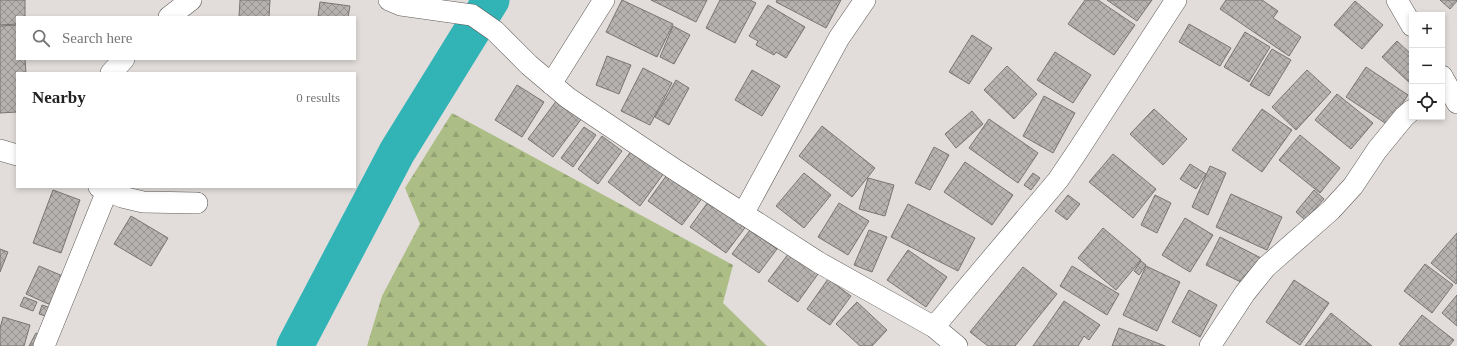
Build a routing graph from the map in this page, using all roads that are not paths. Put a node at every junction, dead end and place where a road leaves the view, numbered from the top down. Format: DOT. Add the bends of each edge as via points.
graph roads {
  1 [pos="191,0"];
  2 [pos="389,0"];
  3 [pos="604,0"];
  4 [pos="865,0"];
  5 [pos="1176,0"];
  6 [pos="1397,0"];
  7 [pos="170,16"];
  8 [pos="1409,21"];
  9 [pos="123,60"];
  10 [pos="112,72"];
  11 [pos="1447,80"];
  12 [pos="551,84"];
  13 [pos="1457,103"];
  14 [pos="1409,113"];
  15 [pos="0,150"];
  16 [pos="16,155"];
  17 [pos="103,189"];
  18 [pos="197,203"];
  19 [pos="743,214"];
  20 [pos="934,327"];
  21 [pos="44,346"];
  22 [pos="957,346"];
  23 [pos="1210,346"];
  1 -- 7 [label="street"];
  2 -- 12 [label="street" via="401,5 472,15 495,31"];
  3 -- 12 [label="street"];
  4 -- 19 [label="street" via="839,38"];
  5 -- 20 [label="street" via="1058,180"];
  6 -- 8 [label="street"];
  9 -- 10 [label="street"];
  11 -- 13 [label="street"];
  12 -- 19 [label="street" via="568,98"];
  14 -- 23 [label="street" via="1399,122 1353,186 1336,205 1266,267"];
  15 -- 16 [label="street"];
  17 -- 18 [label="street" via="142,202"];
  17 -- 21 [label="street"];
  19 -- 20 [label="street" via="818,262"];
  20 -- 22 [label="street"];
}
